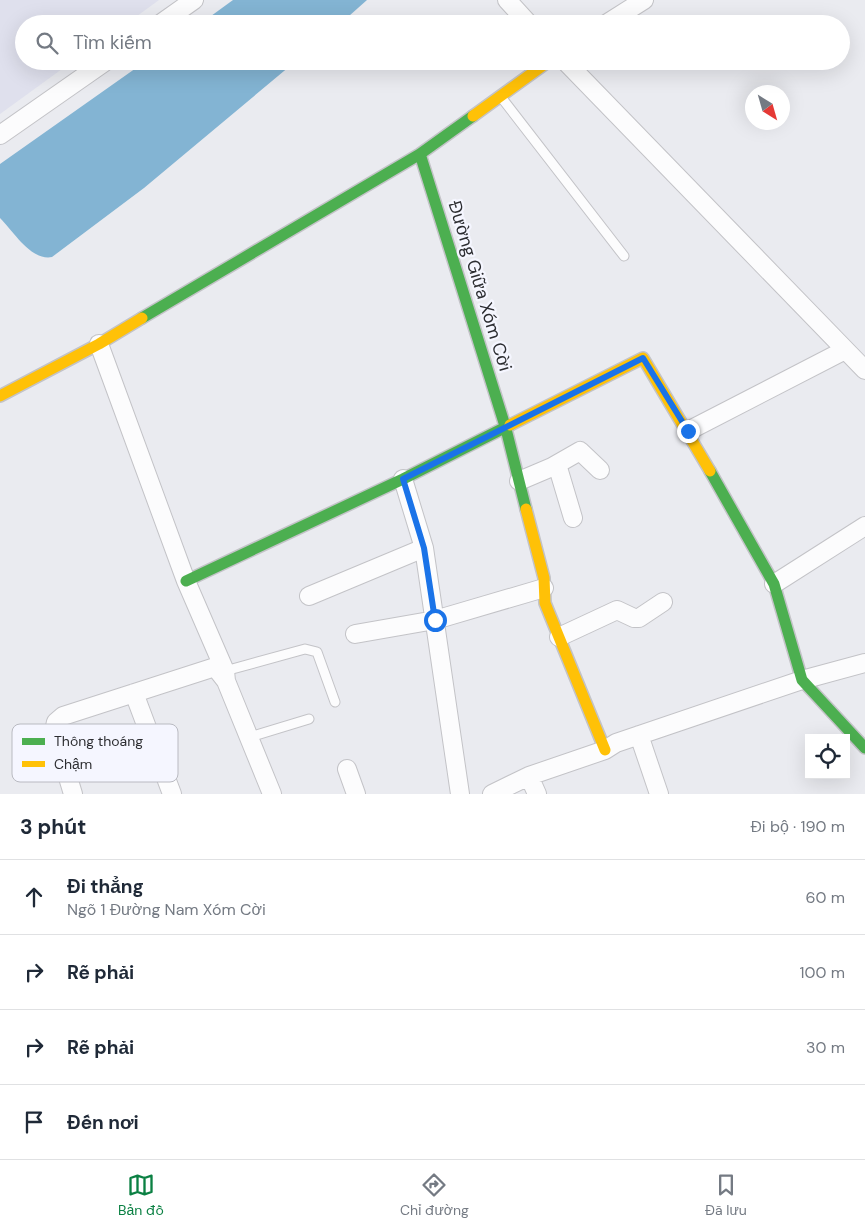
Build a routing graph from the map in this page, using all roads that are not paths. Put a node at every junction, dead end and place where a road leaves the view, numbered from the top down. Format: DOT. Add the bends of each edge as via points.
graph roads {
  1 [pos="194,0"];
  2 [pos="506,0"];
  3 [pos="644,0"];
  4 [pos="173,15"];
  5 [pos="520,15"];
  6 [pos="620,15"];
  7 [pos="93,70"];
  8 [pos="535,70"];
  9 [pos="574,70"];
  10 [pos="499,95"];
  11 [pos="0,135"];
  12 [pos="420,154"];
  13 [pos="624,256"];
  14 [pos="99,344"];
  15 [pos="845,350"];
  16 [pos="865,370"];
  17 [pos="0,396"];
  18 [pos="506,429"];
  19 [pos="688,431"];
  20 [pos="552,467"];
  21 [pos="600,470"];
  22 [pos="403,479"];
  23 [pos="519,481"];
  24 [pos="573,518"];
  25 [pos="865,526"];
  26 [pos="424,548"];
  27 [pos="186,581"];
  28 [pos="774,584"];
  29 [pos="544,588"];
  30 [pos="309,596"];
  31 [pos="663,602"];
  32 [pos="435,620"];
  33 [pos="356,634"];
  34 [pos="559,637"];
  35 [pos="865,662"];
  36 [pos="226,676"];
  37 [pos="802,680"];
  38 [pos="134,693"];
  39 [pos="335,702"];
  40 [pos="309,719"];
  41 [pos="56,724"];
  42 [pos="146,724"];
  43 [pos="638,735"];
  44 [pos="250,737"];
  45 [pos="865,748"];
  46 [pos="605,750"];
  47 [pos="347,769"];
  48 [pos="529,776"];
  49 [pos="167,782"];
  50 [pos="172,794"];
  51 [pos="272,794"];
  52 [pos="356,794"];
  53 [pos="460,794"];
  54 [pos="492,794"];
  55 [pos="537,794"];
  56 [pos="659,794"];
  1 -- 4 [label="street"];
  2 -- 5 [label="street"];
  3 -- 6 [label="street"];
  7 -- 11 [label="street"];
  8 -- 10 [label="street"];
  9 -- 15 [label="street"];
  10 -- 12 [label="street"];
  10 -- 13 [label="lane"];
  12 -- 14 [label="street"];
  12 -- 18 [label="street, Đường Giữa Xóm Cời"];
  14 -- 17 [label="street"];
  14 -- 27 [label="street"];
  15 -- 16 [label="street"];
  15 -- 19 [label="street"];
  18 -- 19 [label="street" via="643,358"];
  18 -- 22 [label="street"];
  18 -- 23 [label="street, Đường Giữa Xóm Cời"];
  19 -- 28 [label="street"];
  20 -- 21 [label="street" via="580,451"];
  20 -- 23 [label="street"];
  20 -- 24 [label="street" via="559,471"];
  22 -- 26 [label="street"];
  22 -- 27 [label="street"];
  23 -- 29 [label="street, Đường Giữa Xóm Cời"];
  25 -- 28 [label="street"];
  26 -- 30 [label="street"];
  26 -- 32 [label="street"];
  27 -- 36 [label="street"];
  28 -- 37 [label="street"];
  29 -- 32 [label="street"];
  29 -- 34 [label="street, Đường Giữa Xóm Cời" via="545,603"];
  31 -- 34 [label="street" via="638,618 617,610"];
  32 -- 33 [label="street"];
  32 -- 53 [label="street"];
  34 -- 46 [label="street, Đường Giữa Xóm Cời"];
  35 -- 37 [label="street"];
  36 -- 38 [label="street" via="214,667"];
  36 -- 39 [label="lane" via="306,649 317,652"];
  36 -- 44 [label="street"];
  37 -- 43 [label="street"];
  37 -- 45 [label="street"];
  38 -- 41 [label="street" via="63,716"];
  38 -- 42 [label="street"];
  40 -- 44 [label="lane"];
  43 -- 46 [label="street"];
  43 -- 56 [label="street"];
  44 -- 51 [label="street"];
  46 -- 48 [label="street"];
  47 -- 52 [label="street"];
  48 -- 54 [label="street"];
  48 -- 55 [label="street"];
  49 -- 50 [label="street"];
}
